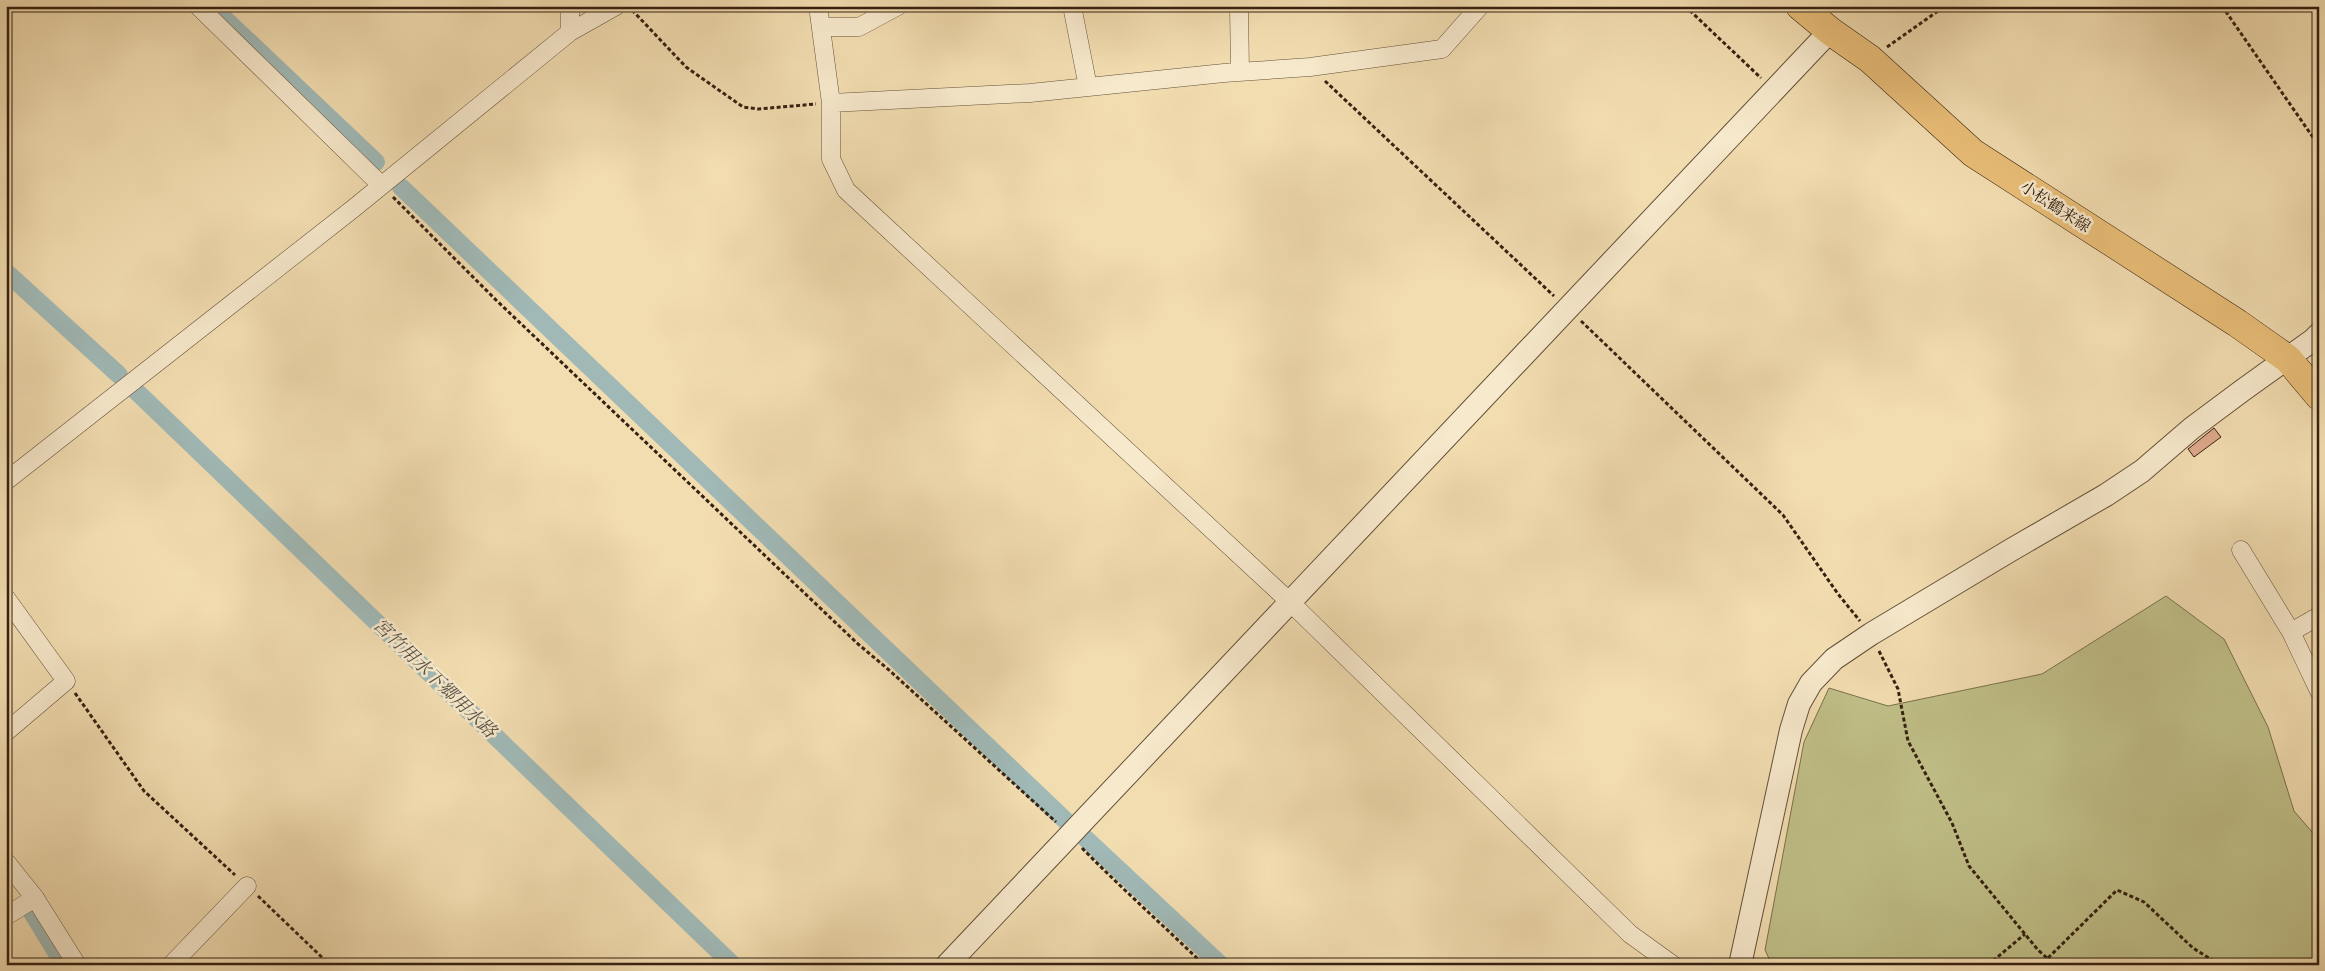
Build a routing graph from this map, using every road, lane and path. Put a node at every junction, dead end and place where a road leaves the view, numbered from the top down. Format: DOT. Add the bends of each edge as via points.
graph roads {
  1 [pos="198,6"];
  2 [pos="570,6"];
  3 [pos="616,6"];
  4 [pos="629,6"];
  5 [pos="818,6"];
  6 [pos="898,6"];
  7 [pos="1072,6"];
  8 [pos="1239,6"];
  9 [pos="1480,6"];
  10 [pos="1685,6"];
  11 [pos="1800,6"];
  12 [pos="1945,6"];
  13 [pos="2222,6"];
  14 [pos="821,28"];
  15 [pos="1830,31"];
  16 [pos="570,32"];
  17 [pos="1870,59"];
  18 [pos="1310,67"];
  19 [pos="1240,72"];
  20 [pos="1088,87"];
  21 [pos="1774,90"];
  22 [pos="831,103"];
  23 [pos="2319,146"];
  24 [pos="381,185"];
  25 [pos="1568,308"];
  26 [pos="2319,334"];
  27 [pos="2288,359"];
  28 [pos="2319,396"];
  29 [pos="6,480"];
  30 [pos="2241,550"];
  31 [pos="6,598"];
  32 [pos="1290,602"];
  33 [pos="2319,616"];
  34 [pos="2291,632"];
  35 [pos="1871,634"];
  36 [pos="66,681"];
  37 [pos="2319,691"];
  38 [pos="6,732"];
  39 [pos="1069,834"];
  40 [pos="6,862"];
  41 [pos="247,886"];
  42 [pos="35,898"];
  43 [pos="6,916"];
  44 [pos="2025,934"];
  45 [pos="2048,958"];
  46 [pos="77,965"];
  47 [pos="170,965"];
  48 [pos="330,965"];
  49 [pos="946,965"];
  50 [pos="1204,965"];
  51 [pos="1673,965"];
  52 [pos="1740,965"];
  53 [pos="1988,965"];
  54 [pos="2055,965"];
  55 [pos="2220,965"];
  1 -- 24 [label="street"];
  2 -- 16 [label="street"];
  3 -- 16 [label="street"];
  4 -- 22 [label="path" via="686,67 743,107 758,109"];
  5 -- 14 [label="street"];
  6 -- 14 [label="street" via="859,27"];
  7 -- 20 [label="street"];
  8 -- 19 [label="street"];
  9 -- 18 [label="street" via="1442,49"];
  10 -- 21 [label="path"];
  11 -- 15 [label="main road, 小松鶴来線"];
  12 -- 17 [label="path"];
  13 -- 23 [label="path"];
  14 -- 22 [label="street"];
  15 -- 17 [label="main road, 小松鶴来線"];
  15 -- 21 [label="street"];
  16 -- 24 [label="street"];
  17 -- 27 [label="main road, 小松鶴来線" via="1973,152"];
  18 -- 19 [label="street"];
  18 -- 25 [label="path"];
  19 -- 20 [label="street"];
  20 -- 22 [label="street"];
  21 -- 25 [label="street"];
  22 -- 32 [label="street" via="831,159 846,190"];
  24 -- 29 [label="street"];
  24 -- 39 [label="path" via="496,300 858,644"];
  25 -- 32 [label="street"];
  25 -- 35 [label="path" via="1783,515 1838,594"];
  26 -- 27 [label="street"];
  27 -- 28 [label="main road, 小松鶴来線"];
  27 -- 35 [label="street" via="2106,495"];
  30 -- 34 [label="street"];
  31 -- 36 [label="street"];
  32 -- 39 [label="street"];
  32 -- 51 [label="street" via="1630,934"];
  33 -- 34 [label="street"];
  34 -- 37 [label="street"];
  35 -- 44 [label="path" via="1898,690 1908,741 1952,823 1969,866"];
  35 -- 52 [label="street" via="1822,670 1799,704 1782,767"];
  36 -- 38 [label="street"];
  36 -- 41 [label="path" via="144,791"];
  39 -- 49 [label="street"];
  39 -- 50 [label="path" via="1126,894 1152,914"];
  40 -- 42 [label="street"];
  41 -- 47 [label="street"];
  41 -- 48 [label="path"];
  42 -- 43 [label="street"];
  42 -- 46 [label="street"];
  44 -- 45 [label="path"];
  44 -- 53 [label="path"];
  45 -- 54 [label="path"];
  45 -- 55 [label="path" via="2117,890 2144,902 2193,948"];
}
